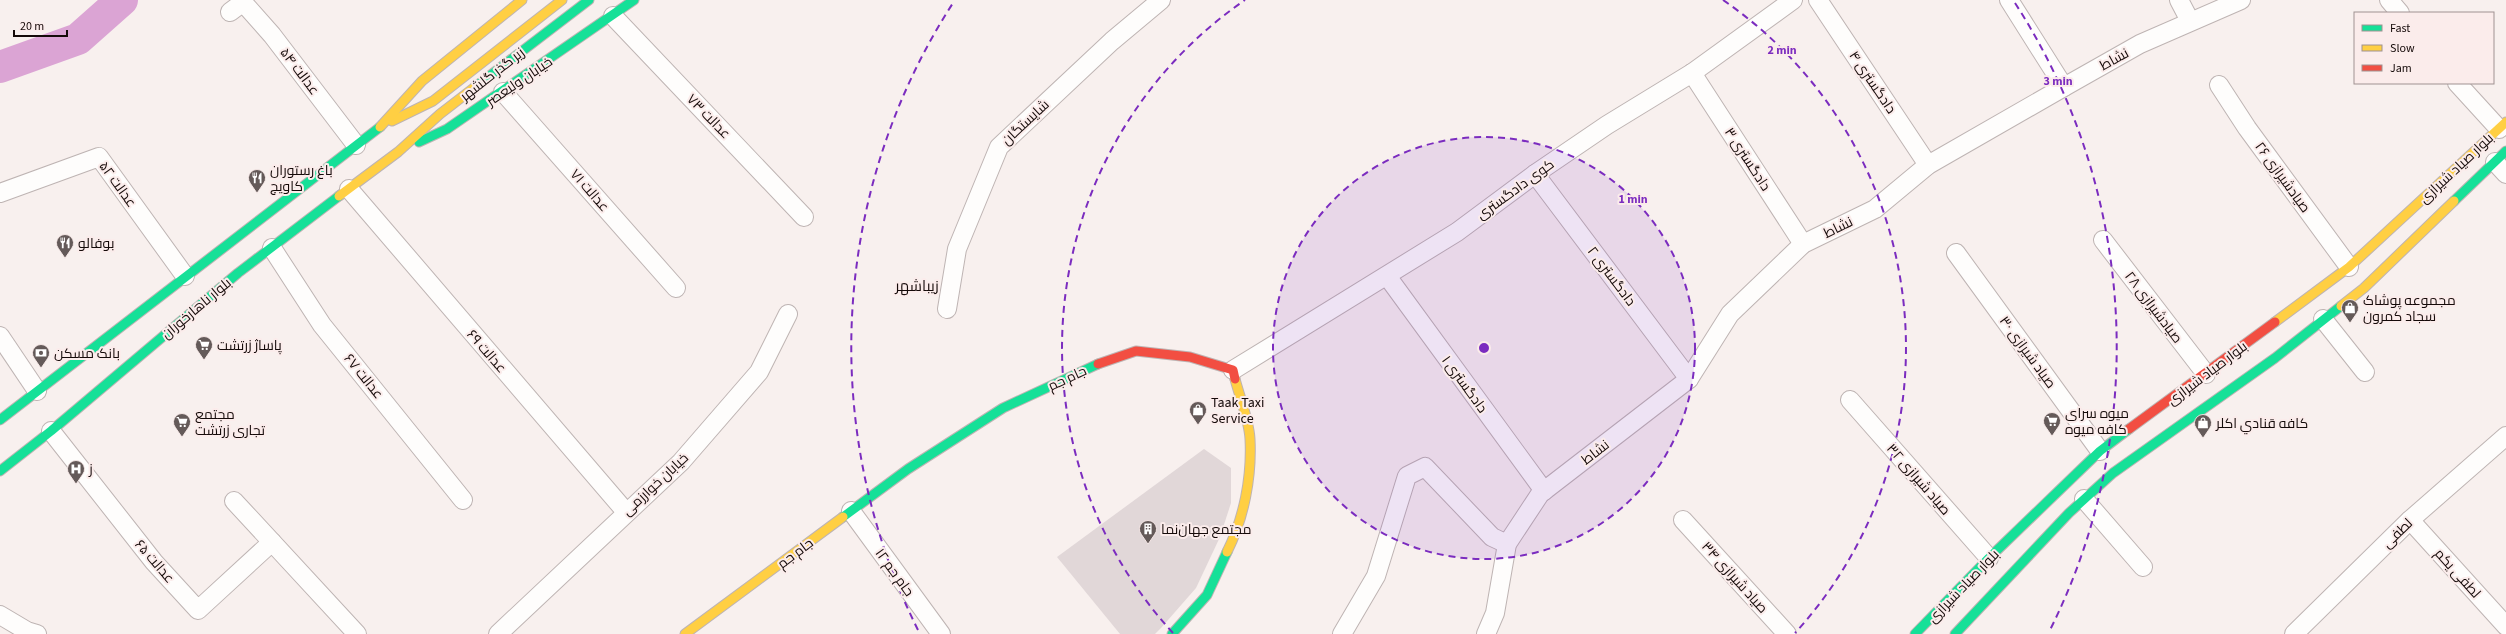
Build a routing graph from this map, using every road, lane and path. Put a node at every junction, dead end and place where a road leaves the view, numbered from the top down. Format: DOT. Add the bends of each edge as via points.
graph roads {
  1 [pos="522,0"];
  2 [pos="562,0"];
  3 [pos="589,0"];
  4 [pos="634,0"];
  5 [pos="1161,0"];
  6 [pos="1793,0"];
  7 [pos="1818,0"];
  8 [pos="2009,0"];
  9 [pos="2179,0"];
  10 [pos="2241,0"];
  11 [pos="2389,0"];
  12 [pos="238,5"];
  13 [pos="2399,12"];
  14 [pos="613,16"];
  15 [pos="2190,21"];
  16 [pos="1692,74"];
  17 [pos="2458,84"];
  18 [pos="2219,85"];
  19 [pos="2064,87"];
  20 [pos="503,92"];
  21 [pos="382,125"];
  22 [pos="2502,125"];
  23 [pos="356,145"];
  24 [pos="398,152"];
  25 [pos="2502,163"];
  26 [pos="1928,165"];
  27 [pos="1535,174"];
  28 [pos="348,189"];
  29 [pos="0,193"];
  30 [pos="804,217"];
  31 [pos="2103,240"];
  32 [pos="1803,244"];
  33 [pos="272,248"];
  34 [pos="1956,252"];
  35 [pos="2349,267"];
  36 [pos="185,276"];
  37 [pos="1387,276"];
  38 [pos="676,288"];
  39 [pos="947,309"];
  40 [pos="788,314"];
  41 [pos="2323,320"];
  42 [pos="0,336"];
  43 [pos="1233,370"];
  44 [pos="2365,372"];
  45 [pos="2206,374"];
  46 [pos="1688,380"];
  47 [pos="37,391"];
  48 [pos="1850,400"];
  49 [pos="0,420"];
  50 [pos="51,431"];
  51 [pos="2506,436"];
  52 [pos="2100,452"];
  53 [pos="0,471"];
  54 [pos="1544,491"];
  55 [pos="463,500"];
  56 [pos="2084,500"];
  57 [pos="234,501"];
  58 [pos="851,511"];
  59 [pos="626,512"];
  60 [pos="1683,520"];
  61 [pos="2410,520"];
  62 [pos="272,542"];
  63 [pos="1507,544"];
  64 [pos="1989,558"];
  65 [pos="2143,567"];
  66 [pos="0,615"];
  67 [pos="2506,626"];
  68 [pos="940,633"];
  69 [pos="37,634"];
  70 [pos="357,634"];
  71 [pos="498,634"];
  72 [pos="684,634"];
  73 [pos="1172,634"];
  74 [pos="1342,634"];
  75 [pos="1486,634"];
  76 [pos="1787,634"];
  77 [pos="1915,634"];
  78 [pos="1955,634"];
  79 [pos="2294,634"];
  1 -- 21 [label="main road" via="422,81"];
  2 -- 21 [label="main road, زیر گذر گلشهر" via="433,101"];
  3 -- 24 [label="main road, زیر گذر گلشهر" via="440,114"];
  4 -- 14 [label="main road, خیابان ولیعصر"];
  5 -- 39 [label="street, شایستگان" via="1112,41 998,147 957,249"];
  6 -- 16 [label="street, کوی دادگستری"];
  7 -- 26 [label="street, دادگستری ۴"];
  8 -- 19 [label="street"];
  9 -- 15 [label="street"];
  10 -- 15 [label="street, نشاط"];
  11 -- 13 [label="street"];
  12 -- 23 [label="street, عدالت ۵۴" via="272,35"];
  14 -- 20 [label="main road, خیابان ولیعصر"];
  14 -- 30 [label="street, عدالت ۷۳"];
  15 -- 19 [label="street, نشاط" via="2140,44"];
  16 -- 27 [label="street, کوی دادگستری" via="1606,125"];
  16 -- 32 [label="street, دادگستری ۳"];
  17 -- 22 [label="street"];
  18 -- 35 [label="street, ۲۶ صیادشیرازی" via="2247,128"];
  19 -- 26 [label="street, نشاط"];
  20 -- 24 [label="main road, خیابان ولیعصر" via="447,129"];
  20 -- 38 [label="street, عدالت ۷۱"];
  21 -- 23 [label="main road"];
  22 -- 35 [label="main road, بلوار صیاد شیرازی"];
  23 -- 36 [label="main road" via="222,252"];
  24 -- 28 [label="main road, بلوار ناهارخوران"];
  25 -- 41 [label="main road, بلوار صیاد شیرازی" via="2364,288"];
  26 -- 32 [label="street, نشاط" via="1875,209"];
  27 -- 37 [label="street, کوی دادگستری" via="1457,232"];
  27 -- 46 [label="street, دادگستری ۲"];
  28 -- 33 [label="main road, بلوار ناهارخوران"];
  28 -- 59 [label="street, عدالت ۶۹"];
  29 -- 36 [label="street, عدالت ۵۲" via="99,157"];
  31 -- 45 [label="street, ۲۸ صیادشیرازی"];
  32 -- 46 [label="street, نشاط" via="1730,314"];
  33 -- 50 [label="main road, بلوار ناهارخوران" via="236,270"];
  33 -- 55 [label="street, عدالت ۶۷" via="322,325"];
  34 -- 52 [label="street, صیاد شیرازی ۳۰"];
  35 -- 45 [label="main road, بلوار صیاد شیرازی" via="2260,338"];
  36 -- 47 [label="main road"];
  37 -- 43 [label="street, کوی دادگستری"];
  37 -- 54 [label="street, دادگستری ۱"];
  40 -- 59 [label="street, خیابان خوارزمی" via="759,372 681,462"];
  41 -- 44 [label="street"];
  41 -- 56 [label="main road, بلوار صیاد شیرازی" via="2113,473"];
  42 -- 47 [label="street"];
  43 -- 58 [label="main road, جام جم" via="1190,357 1136,351 1091,366 1003,408 908,469"];
  43 -- 73 [label="main road" via="1250,438 1248,488 1233,540 1207,595"];
  45 -- 52 [label="main road, بلوار صیاد شیرازی"];
  46 -- 54 [label="street, نشاط"];
  47 -- 49 [label="main road"];
  48 -- 64 [label="street, صیاد شیرازی ۳۲"];
  50 -- 53 [label="main road, بلوار ناهارخوران"];
  50 -- 62 [label="street, عدالت ۶۵" via="149,556 198,610"];
  51 -- 61 [label="street, لطفی"];
  52 -- 64 [label="main road, بلوار صیاد شیرازی"];
  54 -- 63 [label="street, نشاط"];
  56 -- 65 [label="street"];
  56 -- 78 [label="main road, بلوار صیاد شیرازی"];
  57 -- 62 [label="street"];
  58 -- 68 [label="street, ۱۲ جام جم"];
  58 -- 72 [label="main road, جام جم"];
  59 -- 71 [label="street, خیابان خوارزمی"];
  60 -- 76 [label="street, صیاد شیرازی ۳۴"];
  61 -- 67 [label="street, لطفی یکم"];
  61 -- 79 [label="street, لطفی"];
  62 -- 70 [label="street"];
  63 -- 74 [label="street" via="1492,537 1425,467 1407,476 1376,576"];
  63 -- 75 [label="street" via="1495,613"];
  64 -- 77 [label="main road, بلوار صیاد شیرازی"];
  66 -- 69 [label="street"];
}
